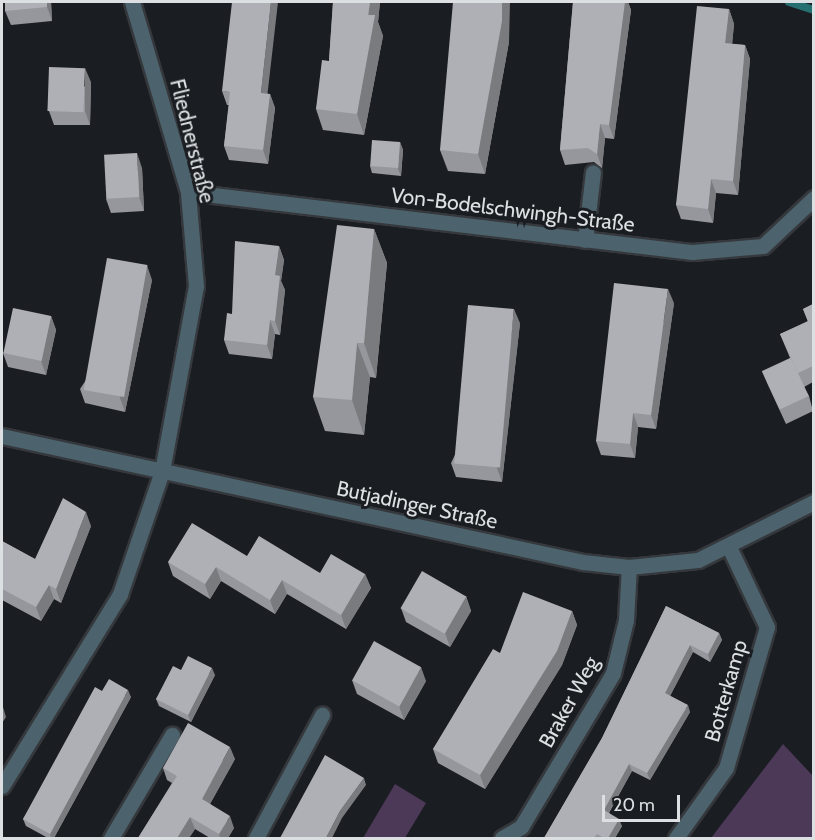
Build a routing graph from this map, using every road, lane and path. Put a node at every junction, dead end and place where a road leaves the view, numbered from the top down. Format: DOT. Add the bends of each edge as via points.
graph roads {
  1 [pos="132,2"];
  2 [pos="593,172"];
  3 [pos="188,192"];
  4 [pos="813,198"];
  5 [pos="585,240"];
  6 [pos="2,436"];
  7 [pos="162,471"];
  8 [pos="813,502"];
  9 [pos="730,549"];
  10 [pos="629,567"];
  11 [pos="322,715"];
  12 [pos="172,735"];
  13 [pos="2,786"];
  14 [pos="111,838"];
  15 [pos="256,838"];
  16 [pos="502,838"];
  17 [pos="676,838"];
  1 -- 3 [label="street, Fliednerstraße"];
  2 -- 5 [label="street"];
  3 -- 5 [label="street, Von-Bodelschwingh-Straße"];
  3 -- 7 [label="street, Fliednerstraße" via="196,286"];
  4 -- 5 [label="street, Von-Bodelschwingh-Straße" via="763,246 692,252"];
  6 -- 7 [label="street, Butjadinger Straße"];
  7 -- 10 [label="street, Butjadinger Straße" via="584,562"];
  7 -- 13 [label="street, Fliednerstraße" via="120,594"];
  8 -- 9 [label="street, Butjadinger Straße"];
  9 -- 10 [label="street, Butjadinger Straße" via="698,560"];
  9 -- 17 [label="street, Botterkamp" via="767,627 726,768"];
  10 -- 16 [label="street, Braker Weg" via="626,620 613,673 521,826"];
  11 -- 15 [label="street"];
  12 -- 14 [label="street"];
}
